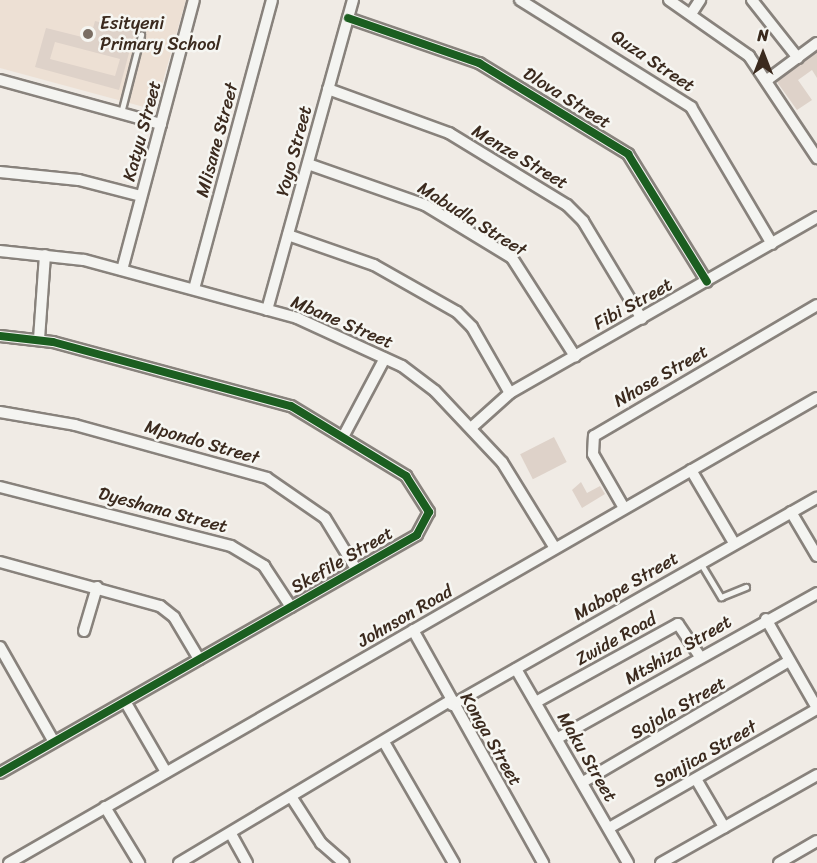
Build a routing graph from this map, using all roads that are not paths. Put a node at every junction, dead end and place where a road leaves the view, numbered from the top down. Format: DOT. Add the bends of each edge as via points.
graph roads {
  1 [pos="194,0"];
  2 [pos="272,0"];
  3 [pos="353,0"];
  4 [pos="520,0"];
  5 [pos="669,0"];
  6 [pos="700,0"];
  7 [pos="752,0"];
  8 [pos="691,14"];
  9 [pos="348,18"];
  10 [pos="141,35"];
  11 [pos="817,43"];
  12 [pos="798,58"];
  13 [pos="0,80"];
  14 [pos="767,80"];
  15 [pos="328,89"];
  16 [pos="120,113"];
  17 [pos="161,124"];
  18 [pos="817,158"];
  19 [pos="308,164"];
  20 [pos="0,172"];
  21 [pos="141,196"];
  22 [pos="817,217"];
  23 [pos="288,235"];
  24 [pos="772,244"];
  25 [pos="0,251"];
  26 [pos="45,255"];
  27 [pos="122,270"];
  28 [pos="706,282"];
  29 [pos="194,289"];
  30 [pos="817,305"];
  31 [pos="267,310"];
  32 [pos="642,319"];
  33 [pos="0,336"];
  34 [pos="39,339"];
  35 [pos="574,356"];
  36 [pos="385,358"];
  37 [pos="510,393"];
  38 [pos="817,398"];
  39 [pos="0,412"];
  40 [pos="471,428"];
  41 [pos="344,437"];
  42 [pos="691,470"];
  43 [pos="0,488"];
  44 [pos="817,498"];
  45 [pos="624,508"];
  46 [pos="791,512"];
  47 [pos="734,543"];
  48 [pos="555,548"];
  49 [pos="817,556"];
  50 [pos="0,562"];
  51 [pos="700,562"];
  52 [pos="356,569"];
  53 [pos="97,587"];
  54 [pos="746,587"];
  55 [pos="817,593"];
  56 [pos="291,607"];
  57 [pos="766,619"];
  58 [pos="413,630"];
  59 [pos="84,631"];
  60 [pos="0,647"];
  61 [pos="699,656"];
  62 [pos="199,659"];
  63 [pos="789,662"];
  64 [pos="516,669"];
  65 [pos="126,702"];
  66 [pos="536,702"];
  67 [pos="451,703"];
  68 [pos="817,709"];
  69 [pos="558,738"];
  70 [pos="54,742"];
  71 [pos="384,742"];
  72 [pos="166,772"];
  73 [pos="0,773"];
  74 [pos="817,775"];
  75 [pos="696,779"];
  76 [pos="583,782"];
  77 [pos="292,798"];
  78 [pos="105,807"];
  79 [pos="723,827"];
  80 [pos="609,828"];
  81 [pos="231,834"];
  82 [pos="817,841"];
  83 [pos="9,863"];
  84 [pos="139,863"];
  85 [pos="179,863"];
  86 [pos="247,863"];
  87 [pos="344,863"];
  88 [pos="454,863"];
  89 [pos="543,863"];
  90 [pos="628,863"];
  91 [pos="661,863"];
  92 [pos="779,863"];
  1 -- 17 [label="street, Katyu Street"];
  2 -- 29 [label="street, Mlisane Street"];
  3 -- 9 [label="street, Yoyo Street"];
  4 -- 24 [label="street, Quza Street" via="691,107"];
  5 -- 8 [label="street"];
  6 -- 8 [label="street"];
  7 -- 12 [label="street"];
  8 -- 14 [label="street" via="745,51"];
  9 -- 15 [label="street, Yoyo Street"];
  9 -- 28 [label="street, Dlova Street" via="479,63 628,154"];
  10 -- 16 [label="lane"];
  11 -- 12 [label="street"];
  12 -- 14 [label="street"];
  13 -- 16 [label="street"];
  14 -- 18 [label="street"];
  15 -- 19 [label="street, Yoyo Street"];
  15 -- 32 [label="street, Menze Street" via="448,133 567,205 583,221"];
  16 -- 17 [label="street"];
  17 -- 21 [label="street, Katyu Street"];
  19 -- 23 [label="street, Yoyo Street"];
  19 -- 35 [label="street, Mabudla Street" via="417,201 512,258"];
  20 -- 21 [label="street" via="79,180"];
  21 -- 27 [label="street, Katyu Street"];
  22 -- 24 [label="street, Fibi Street"];
  23 -- 31 [label="street, Yoyo Street"];
  23 -- 37 [label="street" via="374,265 457,312 472,327"];
  24 -- 28 [label="street, Fibi Street"];
  25 -- 26 [label="street, Mbane Street"];
  26 -- 27 [label="street, Mbane Street"];
  26 -- 34 [label="street"];
  27 -- 29 [label="street, Mbane Street"];
  28 -- 32 [label="street, Fibi Street"];
  29 -- 31 [label="street, Mbane Street"];
  30 -- 45 [label="street, Nhose Street" via="594,436 593,454"];
  31 -- 36 [label="street, Mbane Street" via="321,327"];
  32 -- 35 [label="street, Fibi Street"];
  33 -- 34 [label="street, Skefile Street"];
  34 -- 41 [label="street, Skefile Street" via="291,406"];
  35 -- 37 [label="street, Fibi Street"];
  36 -- 40 [label="street, Mbane Street" via="418,377"];
  36 -- 41 [label="street"];
  37 -- 40 [label="street, Fibi Street"];
  38 -- 42 [label="street, Johnson Road"];
  39 -- 52 [label="street, Mpondo Street" via="75,425 267,478 325,518"];
  40 -- 48 [label="street, Mbane Street" via="514,478"];
  41 -- 52 [label="street, Skefile Street" via="406,476 429,512 417,535"];
  42 -- 45 [label="street, Johnson Road"];
  42 -- 47 [label="street"];
  43 -- 56 [label="street, Dyeshana Street" via="231,546 264,566"];
  44 -- 46 [label="street, Mabope Street"];
  45 -- 48 [label="street, Johnson Road"];
  46 -- 47 [label="street, Mabope Street"];
  46 -- 49 [label="street"];
  47 -- 51 [label="street, Mabope Street"];
  48 -- 58 [label="street, Johnson Road"];
  50 -- 53 [label="street"];
  51 -- 54 [label="lane" via="722,597"];
  51 -- 64 [label="street, Mabope Street"];
  52 -- 56 [label="street, Skefile Street"];
  53 -- 59 [label="street"];
  53 -- 62 [label="street" via="167,611"];
  55 -- 57 [label="street, Mtshiza Street"];
  56 -- 62 [label="street, Skefile Street"];
  57 -- 61 [label="street, Mtshiza Street"];
  57 -- 63 [label="street"];
  58 -- 67 [label="street, Konga Street"];
  58 -- 72 [label="street, Johnson Road"];
  60 -- 70 [label="street"];
  61 -- 66 [label="street, Zwide Road" via="678,624"];
  61 -- 69 [label="street, Mtshiza Street"];
  62 -- 65 [label="street, Skefile Street"];
  63 -- 68 [label="street"];
  63 -- 76 [label="street, Sojola Street"];
  64 -- 66 [label="street, Maku Street"];
  64 -- 67 [label="street, Mabope Street"];
  65 -- 70 [label="street, Skefile Street"];
  65 -- 72 [label="street"];
  66 -- 69 [label="street, Maku Street"];
  67 -- 71 [label="street, Mabope Street"];
  67 -- 89 [label="street, Konga Street"];
  68 -- 75 [label="street, Sonjica Street"];
  69 -- 76 [label="street, Maku Street"];
  70 -- 73 [label="street, Skefile Street"];
  71 -- 77 [label="street, Mabope Street"];
  71 -- 88 [label="street"];
  72 -- 78 [label="street, Johnson Road"];
  74 -- 79 [label="street"];
  75 -- 79 [label="street"];
  75 -- 80 [label="street, Sonjica Street"];
  76 -- 80 [label="street, Maku Street"];
  77 -- 81 [label="street, Mabope Street"];
  77 -- 87 [label="street" via="321,843"];
  78 -- 83 [label="street, Johnson Road"];
  78 -- 84 [label="street"];
  79 -- 91 [label="street"];
  80 -- 90 [label="street, Maku Street"];
  81 -- 85 [label="street, Mabope Street"];
  81 -- 86 [label="street"];
  82 -- 92 [label="street"];
}
